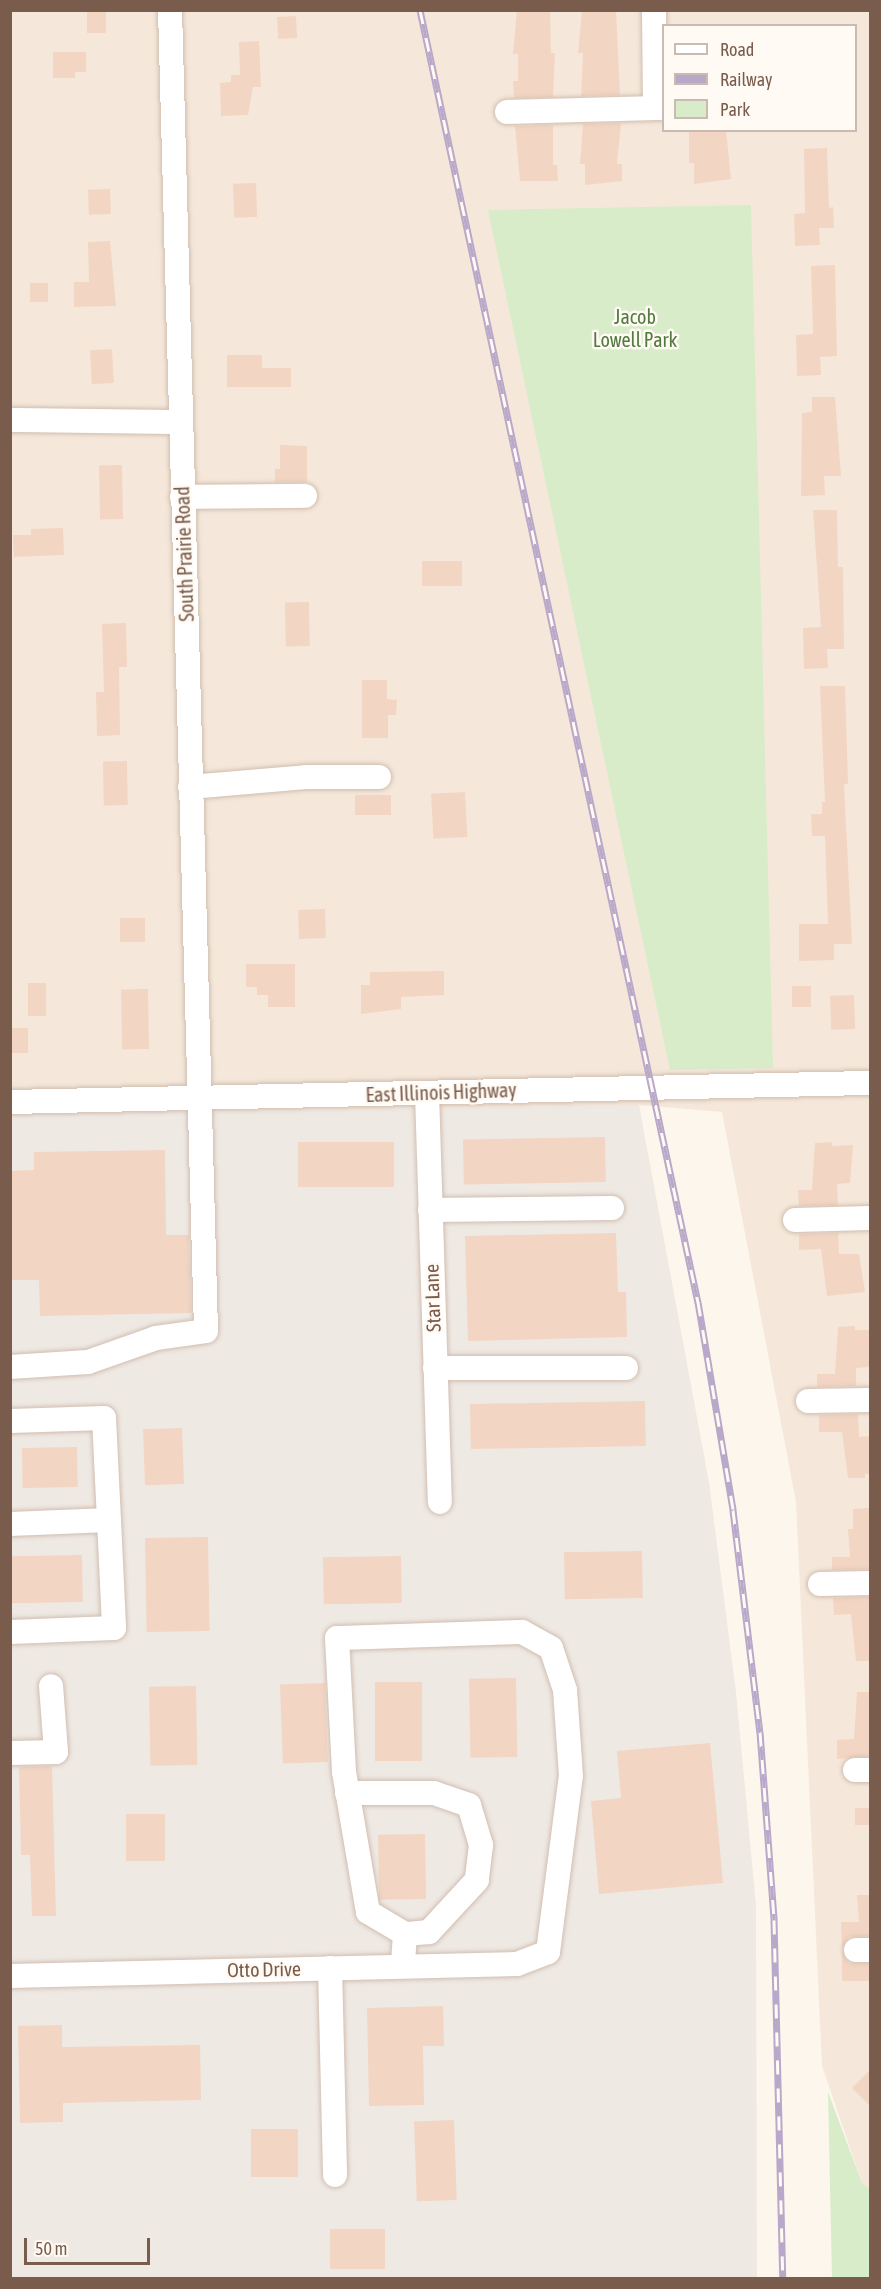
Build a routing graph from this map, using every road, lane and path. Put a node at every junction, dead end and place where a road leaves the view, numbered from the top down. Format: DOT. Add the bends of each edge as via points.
graph roads {
  1 [pos="170,10"];
  2 [pos="654,10"];
  3 [pos="659,108"];
  4 [pos="507,112"];
  5 [pos="10,420"];
  6 [pos="180,422"];
  7 [pos="304,496"];
  8 [pos="182,497"];
  9 [pos="379,777"];
  10 [pos="190,787"];
  11 [pos="870,1083"];
  12 [pos="427,1093"];
  13 [pos="202,1098"];
  14 [pos="10,1102"];
  15 [pos="612,1208"];
  16 [pos="429,1210"];
  17 [pos="870,1218"];
  18 [pos="795,1220"];
  19 [pos="10,1367"];
  20 [pos="435,1368"];
  21 [pos="626,1368"];
  22 [pos="870,1400"];
  23 [pos="808,1401"];
  24 [pos="10,1420"];
  25 [pos="440,1502"];
  26 [pos="109,1520"];
  27 [pos="10,1524"];
  28 [pos="870,1583"];
  29 [pos="820,1584"];
  30 [pos="10,1632"];
  31 [pos="51,1686"];
  32 [pos="10,1753"];
  33 [pos="347,1792"];
  34 [pos="405,1934"];
  35 [pos="403,1964"];
  36 [pos="330,1968"];
  37 [pos="10,1976"];
  38 [pos="335,2175"];
  1 -- 6 [label="street, South Prairie Road"];
  2 -- 3 [label="street"];
  3 -- 4 [label="street"];
  5 -- 6 [label="street"];
  6 -- 8 [label="street, South Prairie Road"];
  7 -- 8 [label="street"];
  8 -- 10 [label="street, South Prairie Road"];
  9 -- 10 [label="street" via="306,777"];
  10 -- 13 [label="street, South Prairie Road"];
  11 -- 12 [label="street, East Illinois Highway"];
  12 -- 13 [label="street, East Illinois Highway"];
  12 -- 16 [label="street, Star Lane"];
  13 -- 14 [label="street, East Illinois Highway"];
  13 -- 19 [label="street, South Prairie Road" via="206,1331 156,1338 88,1362"];
  15 -- 16 [label="street"];
  16 -- 20 [label="street, Star Lane"];
  17 -- 18 [label="street"];
  20 -- 21 [label="street"];
  20 -- 25 [label="street, Star Lane"];
  22 -- 23 [label="street"];
  24 -- 26 [label="street" via="105,1418"];
  26 -- 27 [label="street"];
  26 -- 30 [label="street" via="114,1628"];
  28 -- 29 [label="street"];
  31 -- 32 [label="street" via="56,1752"];
  33 -- 34 [label="street" via="368,1912"];
  33 -- 34 [label="street" via="434,1793 469,1805 481,1845 477,1880 429,1932"];
  33 -- 35 [label="street, Otto Drive" via="337,1638 522,1632 551,1648 565,1690 571,1776 548,1952 517,1964"];
  34 -- 35 [label="street"];
  35 -- 36 [label="street, Otto Drive"];
  36 -- 37 [label="street, Otto Drive"];
  36 -- 38 [label="street"];
}
